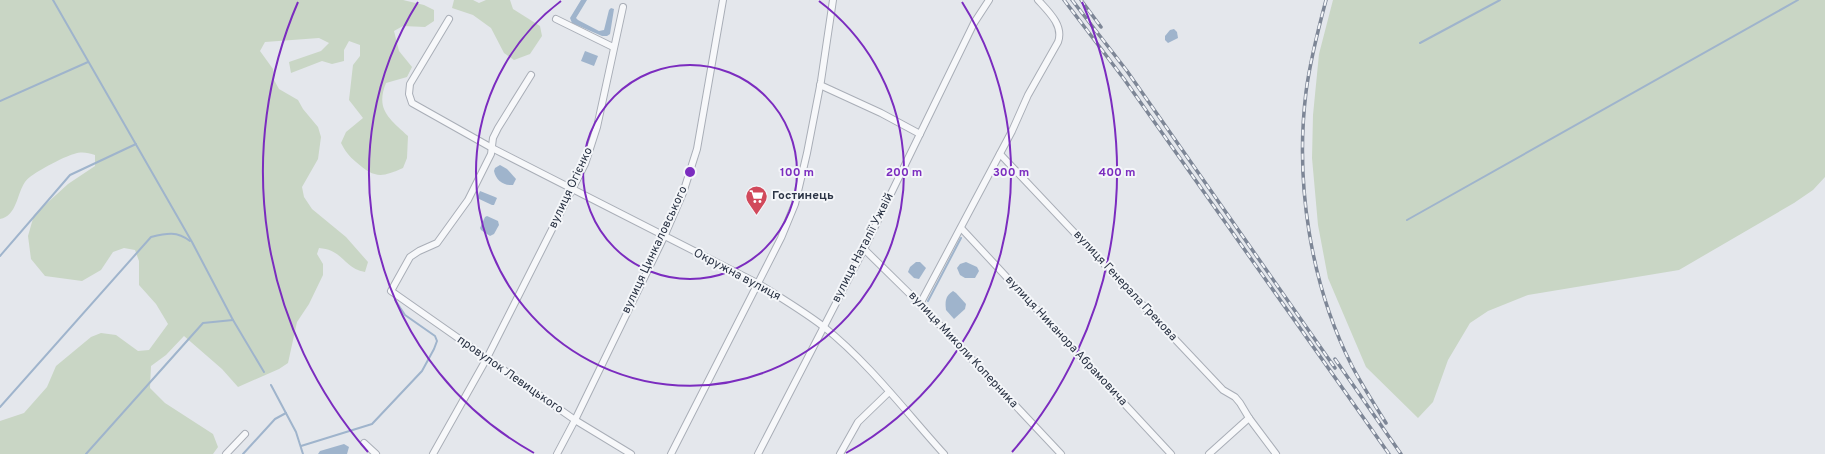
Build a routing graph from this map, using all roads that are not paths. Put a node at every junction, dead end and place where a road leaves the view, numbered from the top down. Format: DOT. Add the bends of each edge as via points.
graph roads {
  1 [pos="723,0"];
  2 [pos="833,0"];
  3 [pos="990,0"];
  4 [pos="1038,0"];
  5 [pos="623,7"];
  6 [pos="556,18"];
  7 [pos="449,19"];
  8 [pos="613,47"];
  9 [pos="531,75"];
  10 [pos="820,85"];
  11 [pos="920,134"];
  12 [pos="492,148"];
  13 [pos="1000,154"];
  14 [pos="573,190"];
  15 [pos="961,228"];
  16 [pos="664,237"];
  17 [pos="864,249"];
  18 [pos="757,283"];
  19 [pos="920,304"];
  20 [pos="823,327"];
  21 [pos="487,358"];
  22 [pos="889,392"];
  23 [pos="1249,418"];
  24 [pos="575,420"];
  25 [pos="245,434"];
  26 [pos="364,443"];
  27 [pos="226,454"];
  28 [pos="376,454"];
  29 [pos="433,454"];
  30 [pos="557,454"];
  31 [pos="632,454"];
  32 [pos="671,454"];
  33 [pos="758,454"];
  34 [pos="840,454"];
  35 [pos="944,454"];
  36 [pos="1061,454"];
  37 [pos="1171,454"];
  38 [pos="1209,454"];
  39 [pos="1276,454"];
  1 -- 16 [label="street, вулиця Цинкаловського" via="697,149 683,194"];
  2 -- 10 [label="street"];
  3 -- 11 [label="street, вулиця Наталії Ужвій" via="974,23"];
  4 -- 13 [label="street" via="1050,13 1061,34"];
  5 -- 8 [label="street, вулиця Огієнко"];
  6 -- 8 [label="street"];
  7 -- 12 [label="street, Окружна вулиця" via="410,84 409,94 412,103"];
  8 -- 14 [label="street, вулиця Огієнко" via="597,127"];
  9 -- 12 [label="street" via="498,128"];
  10 -- 11 [label="street"];
  10 -- 18 [label="street" via="795,204 781,238"];
  11 -- 17 [label="street, вулиця Наталії Ужвій"];
  12 -- 14 [label="street, Окружна вулиця"];
  12 -- 21 [label="street, провулок Левицького" via="468,200 437,243 410,257 391,292"];
  13 -- 15 [label="street"];
  13 -- 23 [label="street, вулиця Генерала Грекова" via="1223,390 1235,397"];
  14 -- 16 [label="street, Окружна вулиця"];
  14 -- 21 [label="street, вулиця Огієнко"];
  15 -- 19 [label="street"];
  15 -- 37 [label="street, вулиця Никанора Абрамовича"];
  16 -- 18 [label="street, Окружна вулиця"];
  16 -- 24 [label="street, вулиця Цинкаловського"];
  17 -- 19 [label="street, вулиця Миколи Коперника"];
  17 -- 20 [label="street, вулиця Наталії Ужвій"];
  18 -- 20 [label="street, Окружна вулиця"];
  18 -- 32 [label="street"];
  19 -- 36 [label="street, вулиця Миколи Коперника"];
  20 -- 22 [label="street, Окружна вулиця" via="864,364"];
  20 -- 33 [label="street, вулиця Наталії Ужвій"];
  21 -- 24 [label="street, провулок Левицького"];
  21 -- 29 [label="street, вулиця Огієнко"];
  22 -- 34 [label="street" via="858,422"];
  22 -- 35 [label="street, Окружна вулиця"];
  23 -- 38 [label="street"];
  23 -- 39 [label="street, вулиця Генерала Грекова"];
  24 -- 30 [label="street, вулиця Цинкаловського"];
  24 -- 31 [label="street, провулок Левицького"];
  25 -- 27 [label="street"];
  26 -- 28 [label="street"];
}
